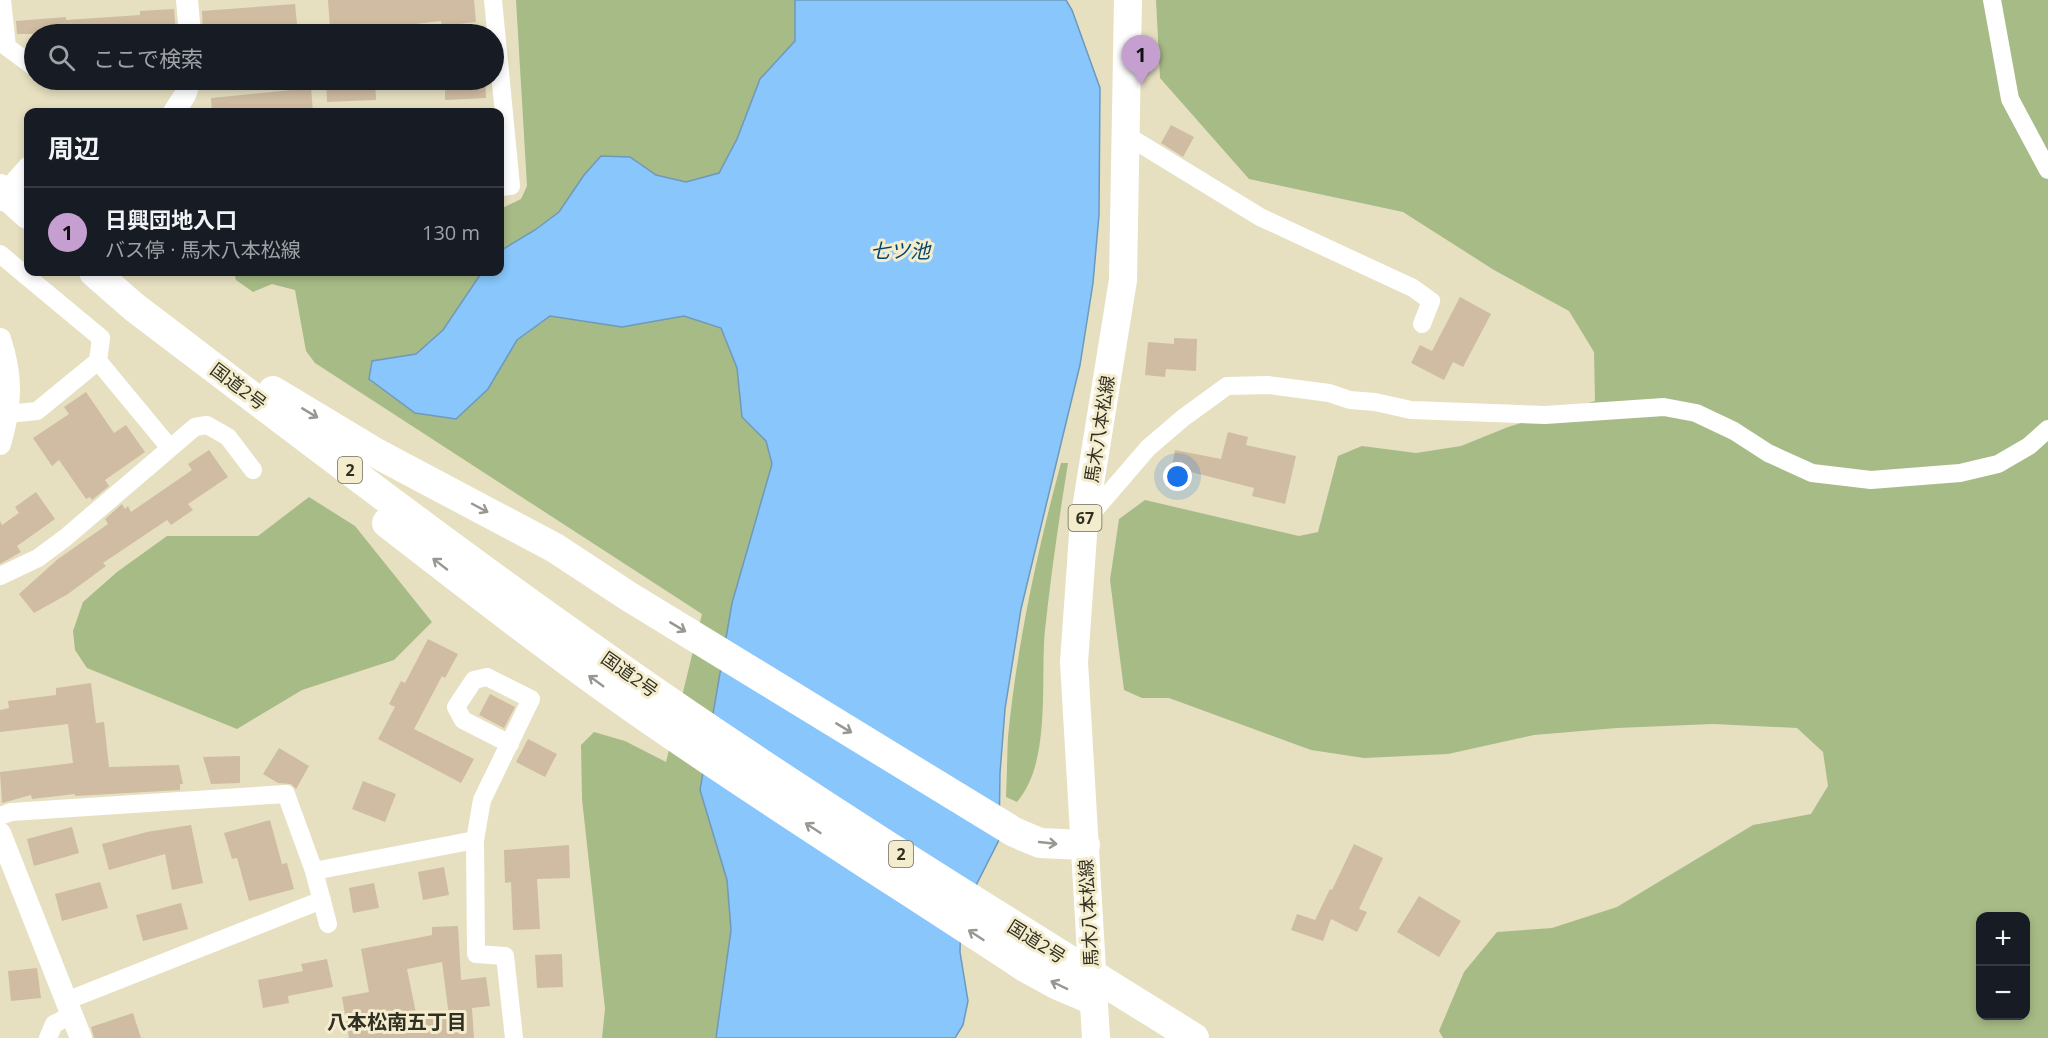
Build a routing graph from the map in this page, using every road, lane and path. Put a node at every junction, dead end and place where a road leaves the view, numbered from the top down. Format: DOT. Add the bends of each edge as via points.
graph roads {
  1 [pos="2,0"];
  2 [pos="187,0"];
  3 [pos="493,0"];
  4 [pos="1128,0"];
  5 [pos="1992,0"];
  6 [pos="189,24"];
  7 [pos="494,24"];
  8 [pos="24,60"];
  9 [pos="186,90"];
  10 [pos="500,90"];
  11 [pos="176,108"];
  12 [pos="502,108"];
  13 [pos="504,123"];
  14 [pos="1126,135"];
  15 [pos="2048,170"];
  16 [pos="24,173"];
  17 [pos="504,187"];
  18 [pos="0,189"];
  19 [pos="0,200"];
  20 [pos="24,210"];
  21 [pos="0,254"];
  22 [pos="24,274"];
  23 [pos="26,276"];
  24 [pos="99,276"];
  25 [pos="134,307"];
  26 [pos="1422,324"];
  27 [pos="0,339"];
  28 [pos="98,361"];
  29 [pos="8,414"];
  30 [pos="2048,429"];
  31 [pos="0,444"];
  32 [pos="170,448"];
  33 [pos="253,470"];
  34 [pos="1084,521"];
  35 [pos="0,576"];
  36 [pos="510,744"];
  37 [pos="0,816"];
  38 [pos="0,833"];
  39 [pos="475,840"];
  40 [pos="1085,845"];
  41 [pos="314,871"];
  42 [pos="322,900"];
  43 [pos="328,924"];
  44 [pos="1093,1000"];
  45 [pos="69,1008"];
  46 [pos="48,1038"];
  47 [pos="81,1038"];
  48 [pos="514,1038"];
  49 [pos="1096,1038"];
  50 [pos="1194,1038"];
  1 -- 8 [label="street" via="7,47"];
  2 -- 6 [label="street"];
  3 -- 7 [label="street"];
  4 -- 14 [label="main road, 馬木八本松線 / 67"];
  5 -- 15 [label="street" via="2010,99"];
  9 -- 11 [label="street"];
  10 -- 12 [label="street"];
  13 -- 17 [label="street" via="511,186"];
  14 -- 26 [label="street" via="1260,217 1413,288 1431,301"];
  14 -- 34 [label="main road, 馬木八本松線 / 67" via="1123,280"];
  16 -- 19 [label="street"];
  18 -- 20 [label="highway"];
  21 -- 22 [label="street"];
  23 -- 28 [label="street" via="101,338"];
  24 -- 25 [label="highway, 国道2号 / 2"];
  25 -- 40 [label="highway, one-way" via="376,453 555,548 628,597 1014,832 1040,843"];
  44 -- 25 [label="highway, one-way" via="1025,967 644,715 500,611 330,479"];
  25 -- 50 [label="highway, 国道2号 / 2" via="611,662 995,915"];
  27 -- 29 [label="street" via="10,383"];
  28 -- 29 [label="street" via="37,411"];
  28 -- 32 [label="street"];
  29 -- 31 [label="street"];
  30 -- 34 [label="street" via="2029,446 1998,464 1960,473 1871,480 1812,473 1696,413 1664,407 1545,415 1411,410 1278,386 1227,386 1148,448"];
  32 -- 33 [label="street" via="195,427 207,424 228,437"];
  32 -- 35 [label="street" via="65,538 38,558"];
  34 -- 40 [label="main road, 馬木八本松線 / 67" via="1074,662"];
  36 -- 39 [label="street" via="482,800"];
  37 -- 41 [label="street" via="11,812 286,794"];
  38 -- 45 [label="street"];
  39 -- 41 [label="street"];
  39 -- 48 [label="street" via="476,954 505,956"];
  40 -- 44 [label="main road, 馬木八本松線 / 67"];
  41 -- 42 [label="street"];
  42 -- 43 [label="street"];
  42 -- 45 [label="street"];
  44 -- 49 [label="main road, 馬木八本松線 / 67"];
  45 -- 46 [label="street" via="54,1024"];
  45 -- 47 [label="street"];
}
